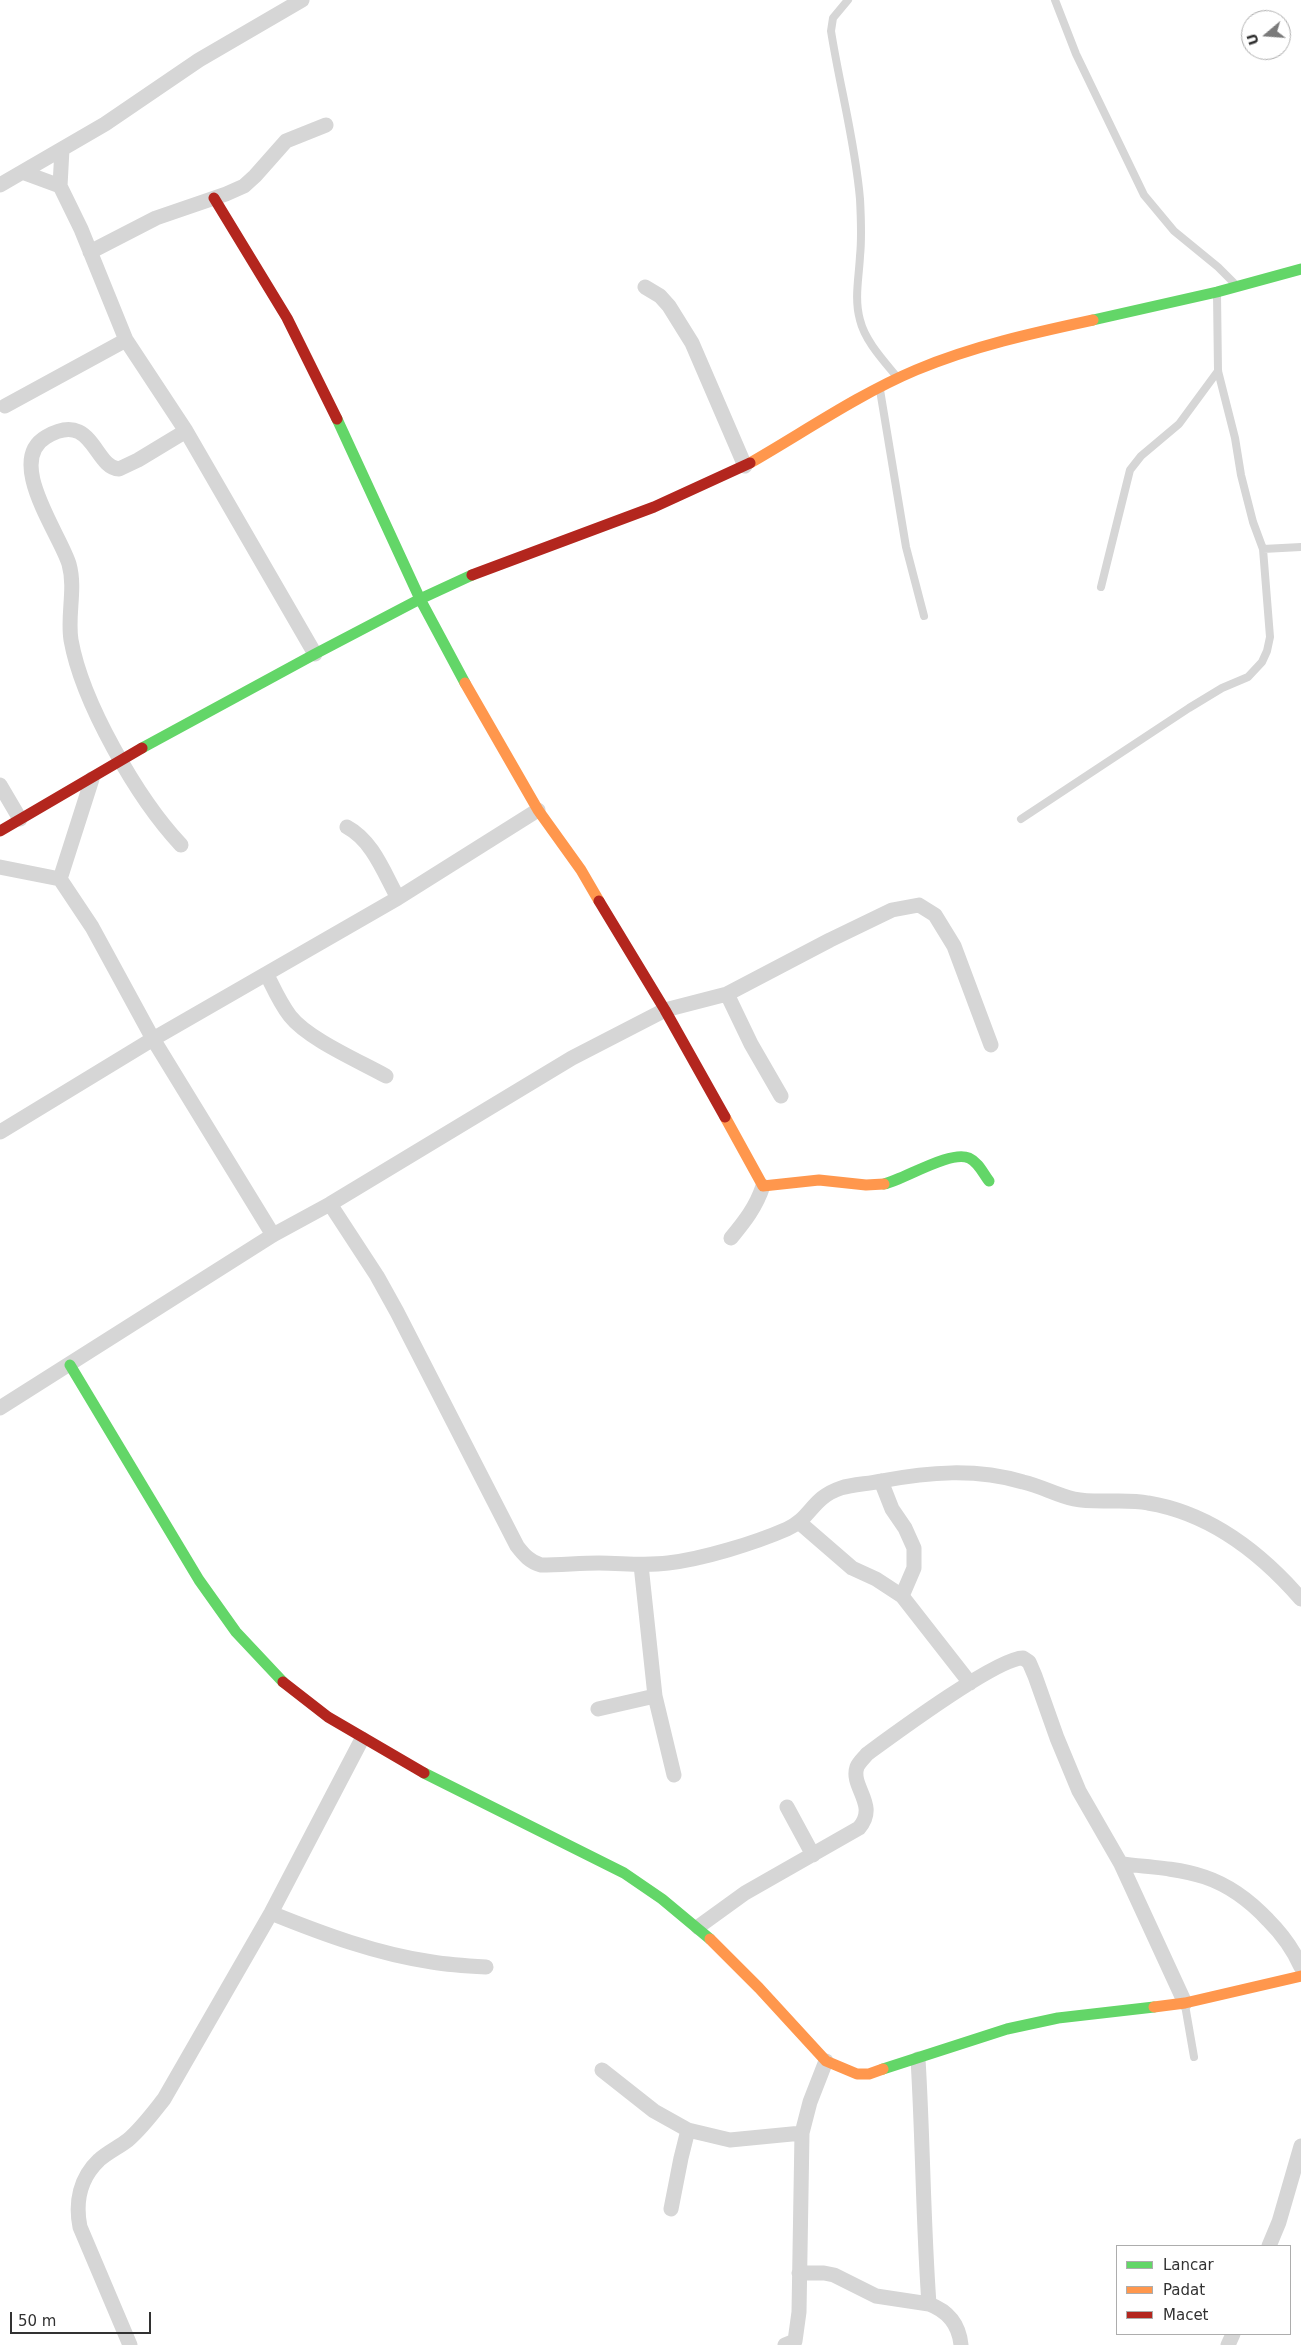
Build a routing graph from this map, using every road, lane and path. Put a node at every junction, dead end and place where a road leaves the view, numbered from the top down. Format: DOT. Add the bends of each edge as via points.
graph roads {
  1 [pos="302,0"];
  2 [pos="848,0"];
  3 [pos="1055,0"];
  4 [pos="326,125"];
  5 [pos="62,149"];
  6 [pos="22,172"];
  7 [pos="0,185"];
  8 [pos="60,186"];
  9 [pos="214,198"];
  10 [pos="90,252"];
  11 [pos="1301,269"];
  12 [pos="1237,286"];
  13 [pos="645,287"];
  14 [pos="1217,292"];
  15 [pos="126,340"];
  16 [pos="1218,371"];
  17 [pos="898,379"];
  18 [pos="880,388"];
  19 [pos="5,406"];
  20 [pos="186,430"];
  21 [pos="745,466"];
  22 [pos="1301,547"];
  23 [pos="1263,549"];
  24 [pos="1101,587"];
  25 [pos="420,599"];
  26 [pos="924,616"];
  27 [pos="314,654"];
  28 [pos="122,760"];
  29 [pos="92,779"];
  30 [pos="0,785"];
  31 [pos="538,810"];
  32 [pos="20,819"];
  33 [pos="1021,819"];
  34 [pos="347,827"];
  35 [pos="0,831"];
  36 [pos="181,845"];
  37 [pos="0,867"];
  38 [pos="60,879"];
  39 [pos="398,898"];
  40 [pos="267,975"];
  41 [pos="728,994"];
  42 [pos="665,1010"];
  43 [pos="153,1039"];
  44 [pos="991,1045"];
  45 [pos="386,1076"];
  46 [pos="781,1096"];
  47 [pos="0,1132"];
  48 [pos="989,1182"];
  49 [pos="763,1186"];
  50 [pos="330,1204"];
  51 [pos="273,1235"];
  52 [pos="731,1238"];
  53 [pos="70,1365"];
  54 [pos="0,1408"];
  55 [pos="881,1481"];
  56 [pos="800,1523"];
  57 [pos="641,1565"];
  58 [pos="902,1596"];
  59 [pos="1301,1599"];
  60 [pos="970,1683"];
  61 [pos="655,1696"];
  62 [pos="598,1709"];
  63 [pos="362,1739"];
  64 [pos="674,1775"];
  65 [pos="787,1807"];
  66 [pos="813,1855"];
  67 [pos="1121,1864"];
  68 [pos="271,1913"];
  69 [pos="698,1927"];
  70 [pos="486,1967"];
  71 [pos="1301,1967"];
  72 [pos="1301,1976"];
  73 [pos="1185,2003"];
  74 [pos="1194,2057"];
  75 [pos="918,2059"];
  76 [pos="826,2061"];
  77 [pos="602,2070"];
  78 [pos="688,2130"];
  79 [pos="802,2133"];
  80 [pos="1300,2152"];
  81 [pos="671,2210"];
  82 [pos="1269,2245"];
  83 [pos="799,2273"];
  84 [pos="929,2304"];
  85 [pos="792,2344"];
  86 [pos="130,2345"];
  87 [pos="961,2345"];
  1 -- 5 [label="street" via="199,60"];
  2 -- 17 [label="lane" via="833,18 831,31 851,128 859,197 862,229 858,308 867,336"];
  3 -- 12 [label="lane" via="1076,54 1144,195 1174,231"];
  4 -- 9 [label="street" via="286,141 244,186"];
  5 -- 6 [label="street"];
  5 -- 8 [label="street"];
  6 -- 7 [label="street"];
  6 -- 8 [label="street"];
  8 -- 10 [label="street"];
  9 -- 10 [label="street" via="156,218"];
  9 -- 25 [label="street" via="287,318 324,390"];
  10 -- 15 [label="street"];
  11 -- 12 [label="street"];
  12 -- 14 [label="street"];
  13 -- 21 [label="street" via="669,306 692,343"];
  14 -- 16 [label="lane"];
  14 -- 17 [label="street" via="1011,338 952,356"];
  15 -- 19 [label="street"];
  15 -- 20 [label="street"];
  16 -- 23 [label="lane" via="1241,475"];
  16 -- 24 [label="lane" via="1179,424 1141,456 1130,470"];
  17 -- 18 [label="street"];
  18 -- 21 [label="street"];
  18 -- 26 [label="lane" via="906,547"];
  20 -- 27 [label="street"];
  20 -- 28 [label="street" via="119,469 109,465 84,436 71,431 46,437 38,443 31,459 35,488 69,565 71,640 79,670 92,706"];
  21 -- 25 [label="street" via="654,507 459,580"];
  22 -- 23 [label="lane"];
  23 -- 33 [label="lane" via="1270,637 1267,652 1256,670 1189,708"];
  25 -- 27 [label="street"];
  25 -- 31 [label="street"];
  27 -- 28 [label="street"];
  28 -- 29 [label="street"];
  28 -- 36 [label="street" via="155,814"];
  29 -- 32 [label="street"];
  29 -- 38 [label="street"];
  30 -- 32 [label="street"];
  31 -- 39 [label="street"];
  31 -- 42 [label="street" via="581,870"];
  32 -- 35 [label="street"];
  34 -- 39 [label="street" via="367,843"];
  37 -- 38 [label="street"];
  38 -- 43 [label="street" via="92,928"];
  39 -- 40 [label="street"];
  40 -- 43 [label="street"];
  40 -- 45 [label="street" via="291,1018 312,1035"];
  41 -- 42 [label="street"];
  41 -- 44 [label="street" via="892,910 919,905 935,915 954,946"];
  41 -- 46 [label="street" via="751,1044"];
  42 -- 49 [label="street"];
  42 -- 50 [label="street" via="572,1058"];
  43 -- 47 [label="street"];
  43 -- 51 [label="street"];
  48 -- 49 [label="street" via="975,1161 962,1156 911,1176 876,1185 829,1180"];
  49 -- 52 [label="street" via="749,1216"];
  50 -- 51 [label="street"];
  50 -- 57 [label="street" via="398,1312 528,1560 541,1565"];
  51 -- 53 [label="street"];
  53 -- 54 [label="street"];
  53 -- 63 [label="street" via="211,1598 269,1668 300,1696"];
  55 -- 56 [label="street" via="827,1494 817,1500"];
  55 -- 58 [label="street" via="892,1509 914,1548 914,1568"];
  55 -- 59 [label="street" via="919,1474 986,1474 1076,1499 1147,1502 1210,1524 1233,1538 1277,1572"];
  56 -- 57 [label="street" via="710,1554 670,1563"];
  56 -- 58 [label="street" via="852,1568"];
  57 -- 61 [label="street"];
  58 -- 60 [label="street"];
  60 -- 66 [label="street" via="867,1754 857,1771 867,1812 863,1824"];
  60 -- 67 [label="street" via="1015,1658 1029,1662 1079,1791"];
  61 -- 62 [label="street"];
  61 -- 64 [label="street"];
  63 -- 68 [label="street"];
  63 -- 69 [label="street" via="584,1851 635,1880"];
  65 -- 66 [label="street"];
  66 -- 69 [label="street" via="745,1893"];
  67 -- 71 [label="street" via="1174,1869 1208,1877 1236,1890 1276,1928 1292,1948"];
  67 -- 73 [label="street"];
  68 -- 70 [label="street" via="336,1938 402,1956"];
  68 -- 86 [label="street" via="164,2099 128,2140 99,2160 80,2191 77,2207 80,2227"];
  69 -- 76 [label="street"];
  72 -- 73 [label="street"];
  73 -- 74 [label="lane"];
  73 -- 75 [label="street" via="1058,2018 1007,2029"];
  75 -- 76 [label="street" via="869,2074 857,2074"];
  75 -- 84 [label="street"];
  76 -- 79 [label="street"];
  77 -- 78 [label="street" via="654,2111"];
  78 -- 79 [label="street" via="730,2140"];
  78 -- 81 [label="street"];
  79 -- 83 [label="street"];
  80 -- 82 [label="street"];
  83 -- 84 [label="street" via="834,2276 876,2296"];
  83 -- 85 [label="street"];
  84 -- 87 [label="street" via="951,2318 957,2327"];
}
